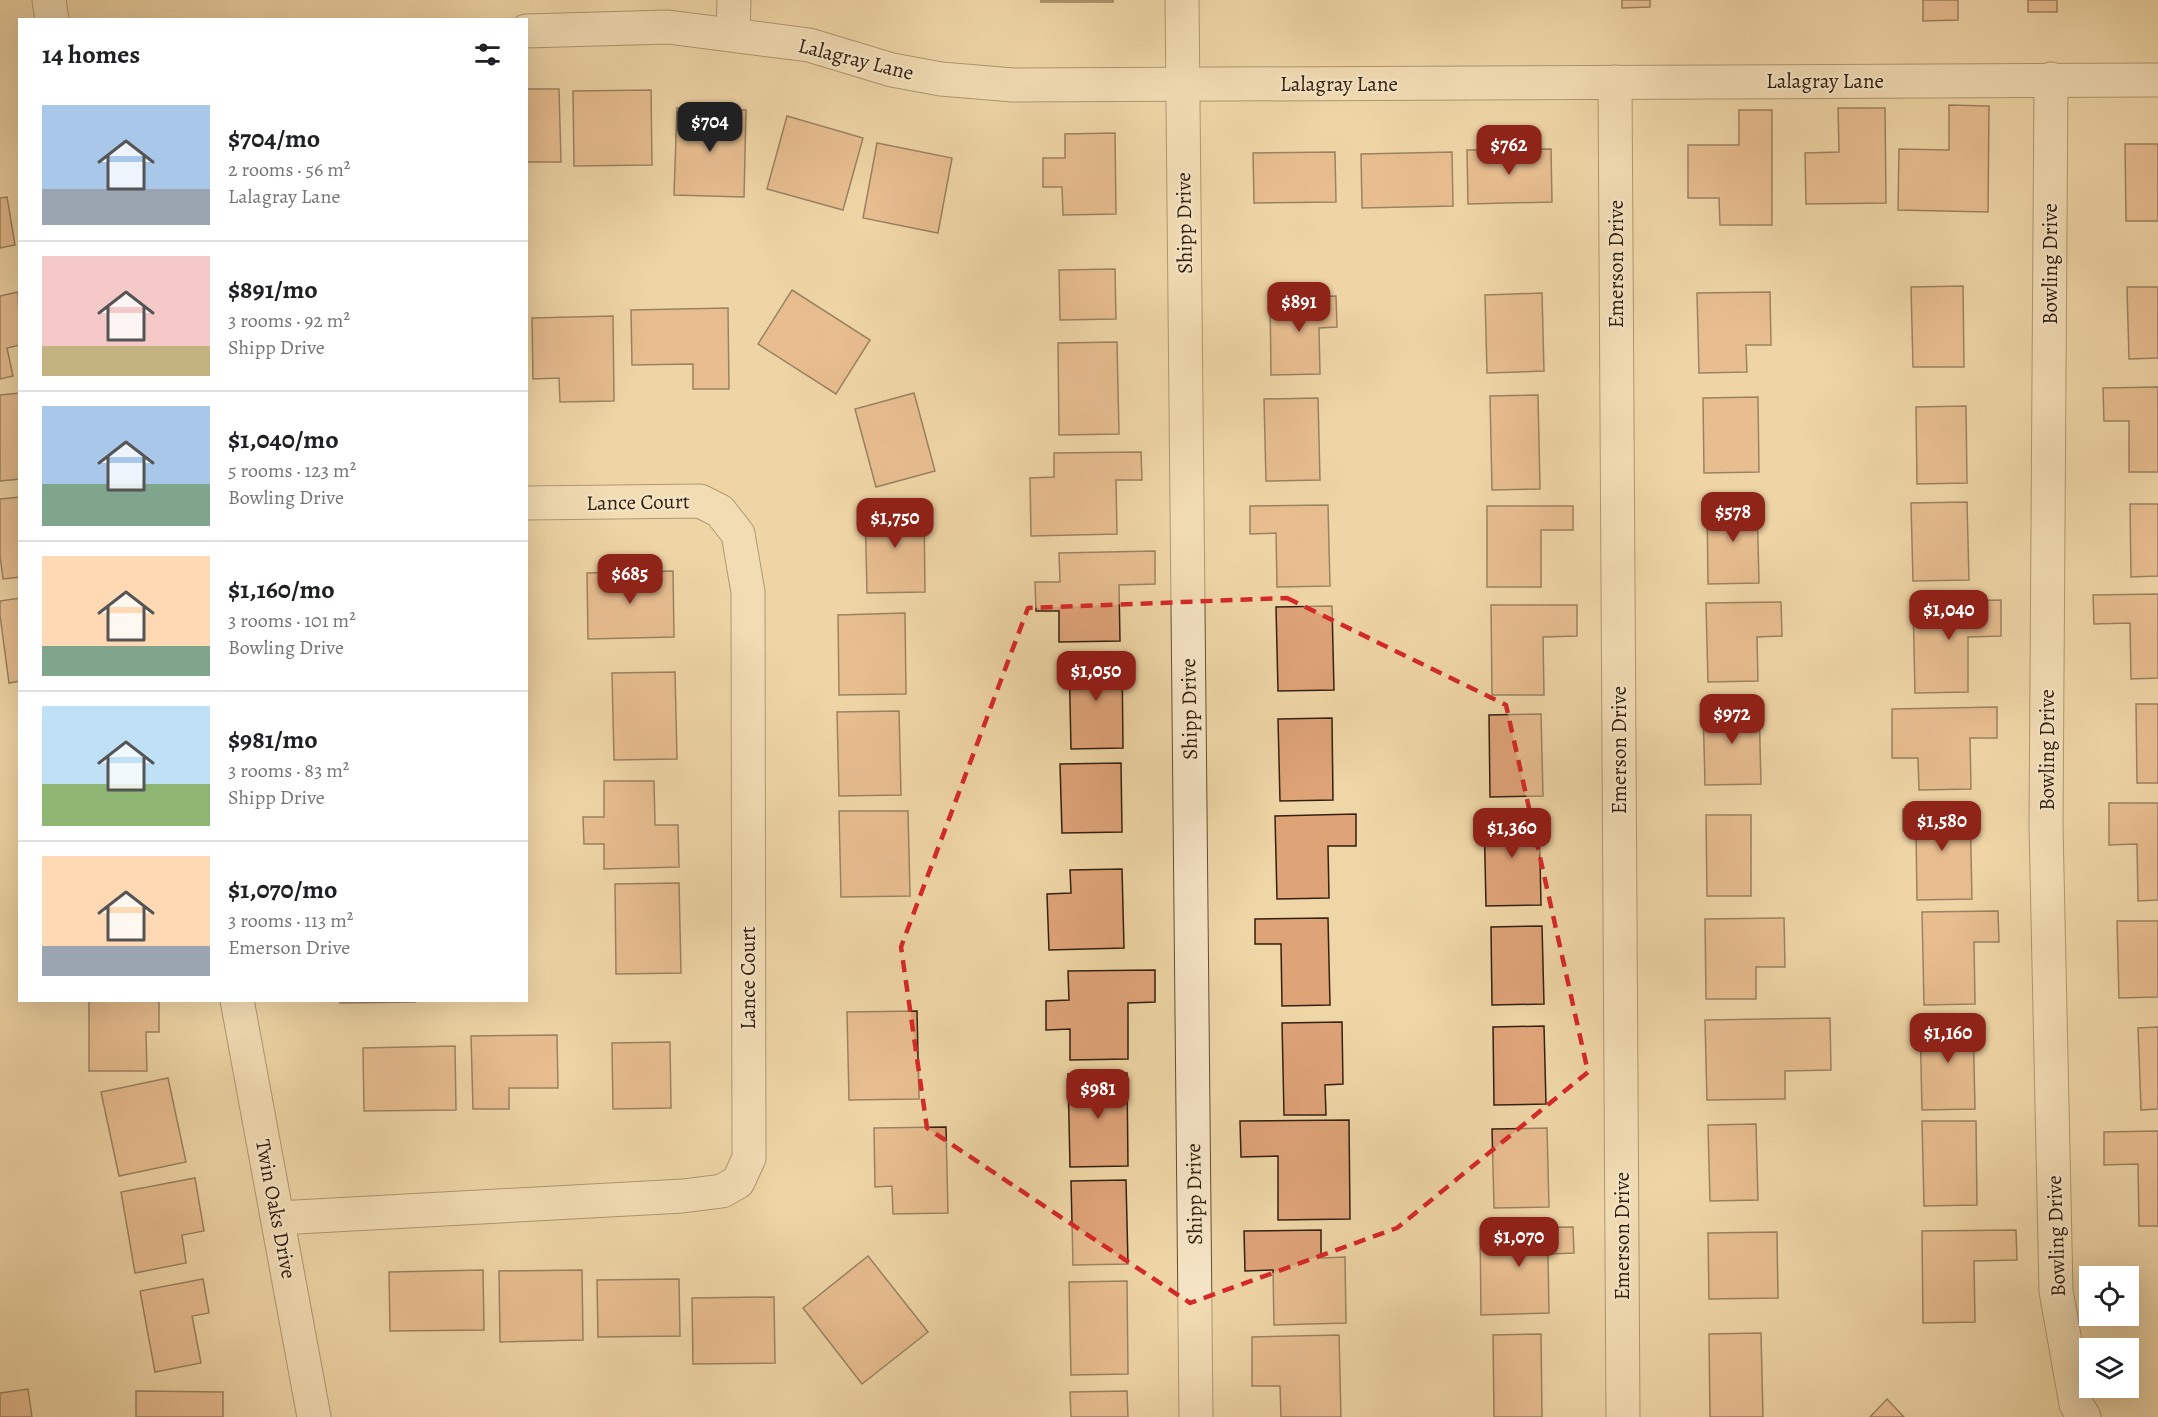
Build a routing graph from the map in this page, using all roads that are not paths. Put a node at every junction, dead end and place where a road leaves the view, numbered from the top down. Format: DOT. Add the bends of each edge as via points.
graph roads {
  1 [pos="49,0"];
  2 [pos="734,0"];
  3 [pos="1182,0"];
  4 [pos="52,18"];
  5 [pos="528,31"];
  6 [pos="733,34"];
  7 [pos="2051,80"];
  8 [pos="2158,80"];
  9 [pos="1615,82"];
  10 [pos="1183,85"];
  11 [pos="528,503"];
  12 [pos="237,1002"];
  13 [pos="278,1218"];
  14 [pos="315,1417"];
  15 [pos="1196,1417"];
  16 [pos="1623,1417"];
  17 [pos="2084,1417"];
  1 -- 4 [label="street"];
  2 -- 6 [label="street"];
  3 -- 10 [label="street, Shipp Drive"];
  5 -- 6 [label="street, Lalagray Lane" via="668,27"];
  6 -- 10 [label="street, Lalagray Lane" via="809,45 892,70 941,79 1013,85"];
  7 -- 8 [label="street, Lalagray Lane"];
  7 -- 9 [label="street, Lalagray Lane"];
  7 -- 17 [label="street, Bowling Drive" via="2046,825 2056,1291 2076,1404"];
  9 -- 10 [label="street, Lalagray Lane"];
  9 -- 16 [label="street, Emerson Drive"];
  10 -- 15 [label="street, Shipp Drive"];
  11 -- 13 [label="street, Lance Court" via="700,501 720,511 738,534 748,592 749,1158 738,1182 722,1191 683,1196"];
  12 -- 13 [label="street, Twin Oaks Drive"];
  13 -- 14 [label="street, Twin Oaks Drive"];
}
